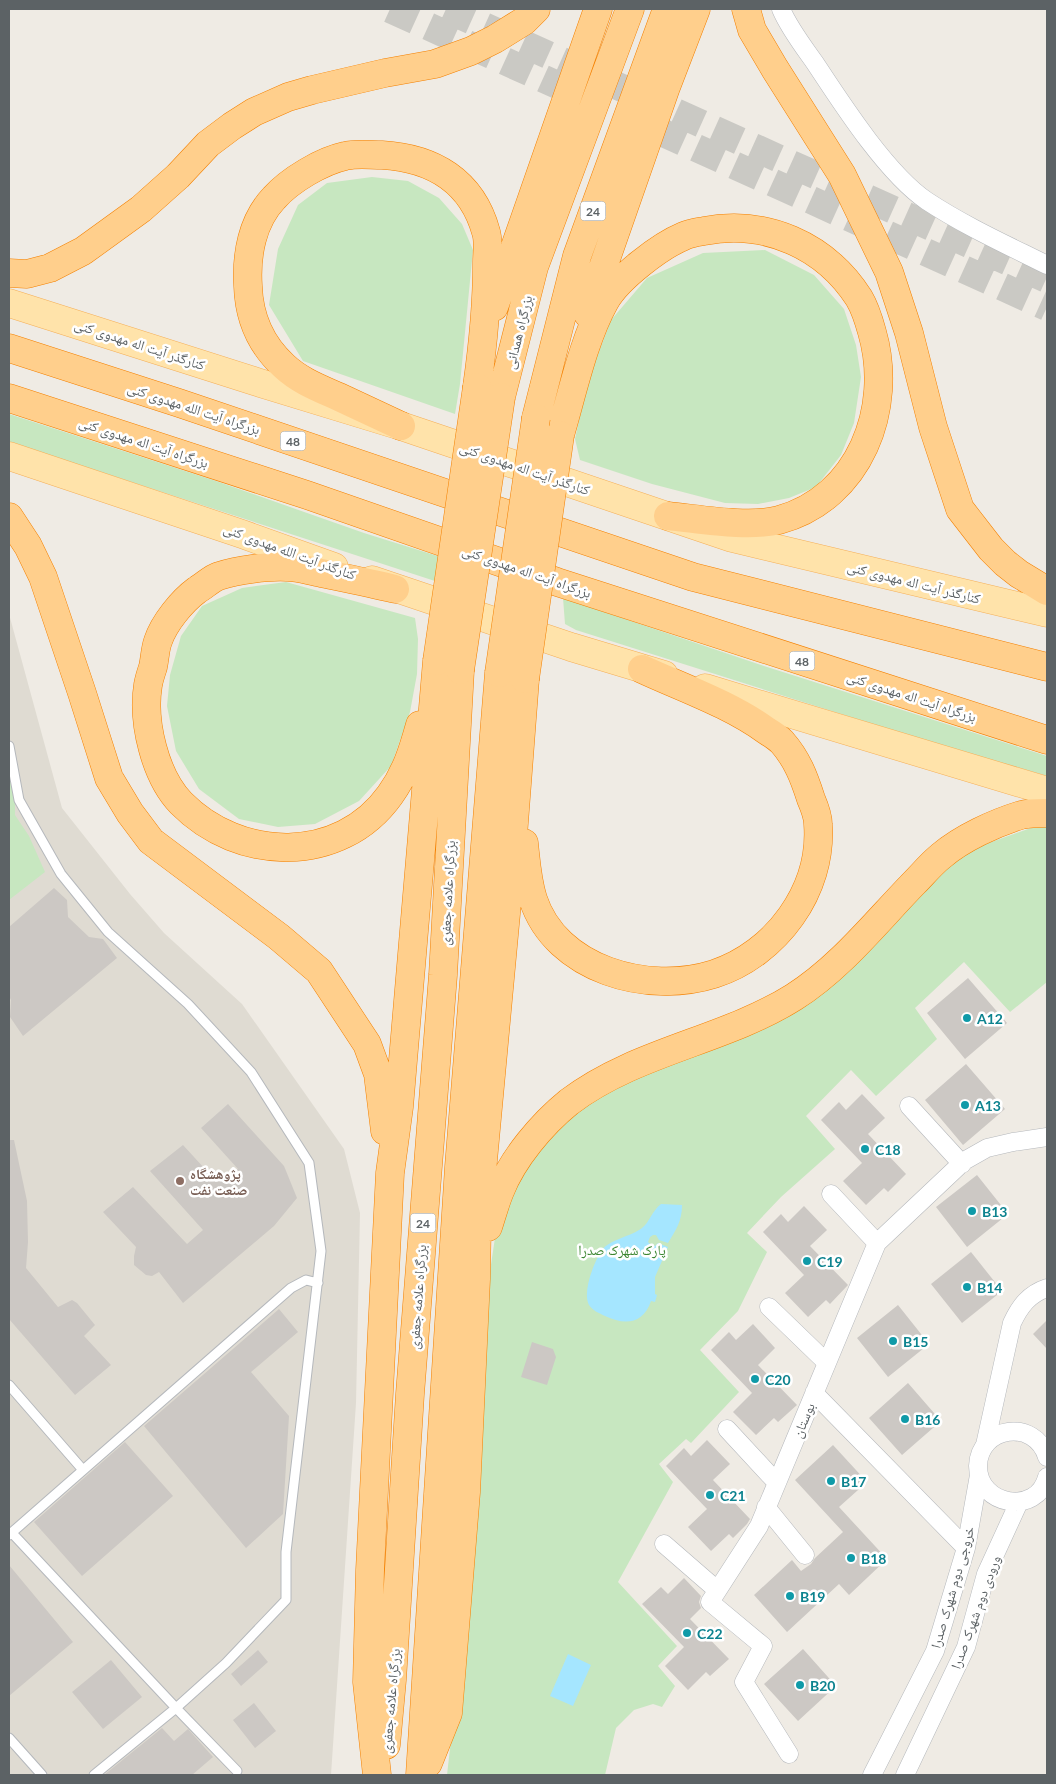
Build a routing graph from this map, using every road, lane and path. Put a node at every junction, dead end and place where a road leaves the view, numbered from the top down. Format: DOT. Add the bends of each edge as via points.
graph roads {
  1 [pos="536,9"];
  2 [pos="598,9"];
  3 [pos="630,9"];
  4 [pos="667,9"];
  5 [pos="696,9"];
  6 [pos="746,9"];
  7 [pos="782,10"];
  8 [pos="1047,265"];
  9 [pos="9,273"];
  10 [pos="9,302"];
  11 [pos="485,332"];
  12 [pos="9,348"];
  13 [pos="9,398"];
  14 [pos="401,426"];
  15 [pos="560,435"];
  16 [pos="9,456"];
  17 [pos="9,516"];
  18 [pos="668,516"];
  19 [pos="395,588"];
  20 [pos="1047,591"];
  21 [pos="1047,613"];
  22 [pos="448,665"];
  23 [pos="1047,667"];
  24 [pos="642,669"];
  25 [pos="520,738"];
  26 [pos="1047,740"];
  27 [pos="9,746"];
  28 [pos="1047,791"];
  29 [pos="1047,813"];
  30 [pos="909,1106"];
  31 [pos="1047,1137"];
  32 [pos="962,1164"];
  33 [pos="390,1173"];
  34 [pos="831,1194"];
  35 [pos="877,1243"];
  36 [pos="476,1279"];
  37 [pos="318,1283"];
  38 [pos="1047,1288"];
  39 [pos="770,1307"];
  40 [pos="827,1363"];
  41 [pos="9,1386"];
  42 [pos="814,1392"];
  43 [pos="727,1430"];
  44 [pos="985,1445"];
  45 [pos="1047,1457"];
  46 [pos="84,1470"];
  47 [pos="980,1475"];
  48 [pos="1047,1477"];
  49 [pos="776,1483"];
  50 [pos="1019,1502"];
  51 [pos="766,1507"];
  52 [pos="10,1534"];
  53 [pos="664,1544"];
  54 [pos="966,1548"];
  55 [pos="805,1555"];
  56 [pos="717,1590"];
  57 [pos="176,1708"];
  58 [pos="9,1738"];
  59 [pos="789,1754"];
  60 [pos="237,1774"];
  61 [pos="42,1775"];
  62 [pos="94,1775"];
  63 [pos="378,1775"];
  64 [pos="384,1775"];
  65 [pos="421,1775"];
  66 [pos="872,1775"];
  67 [pos="905,1775"];
  1 -- 9 [label="highway" via="496,39 471,51 435,64 312,90 254,112 208,144 141,209 83,251 50,268 28,274"];
  2 -- 11 [label="highway"];
  3 -- 22 [label="highway, بزرگراه همدانی / 24, bridge" via="534,267 501,398"];
  4 -- 65 [label="highway, 24, bridge" via="577,256 536,418 499,673 459,1168"];
  5 -- 15 [label="highway" via="592,299"];
  6 -- 20 [label="highway" via="752,30 842,174 889,272 960,509 1004,563"];
  7 -- 8 [label="street" via="829,84 897,174 926,200"];
  10 -- 14 [label="main road, کنارگذر آیت اله مهدوی کنی"];
  11 -- 14 [label="highway" via="487,234 476,206 446,173 395,156 345,156 315,166 274,198 260,218 248,259 249,299 256,329 266,346 300,379"];
  11 -- 22 [label="highway, bridge"];
  12 -- 23 [label="highway, بزرگراه آیت الله مهدوی کنی / 48" via="179,402 693,577"];
  13 -- 26 [label="highway, بزرگراه آیت اله مهدوی کنی / 48" via="307,495 557,582"];
  14 -- 18 [label="main road, کنارگذر آیت اله مهدوی کنی"];
  15 -- 18 [label="highway" via="589,340 606,300 650,256 685,235 741,228 771,232 822,257 859,298 876,345 879,373 876,404 870,433 857,460 839,486 819,502 778,520 735,522"];
  15 -- 25 [label="highway, bridge" via="525,679"];
  16 -- 19 [label="main road, کنارگذر آیت الله مهدوی کنی"];
  17 -- 33 [label="highway" via="43,577 109,778 151,841 319,971 367,1044 378,1074"];
  18 -- 21 [label="main road, کنارگذر آیت اله مهدوی کنی" via="732,538"];
  19 -- 22 [label="highway" via="288,566 217,576 191,595 174,613 158,640 148,686 147,723 153,752 163,777 180,802 229,836 253,844 289,849 335,839 355,829 375,812 394,788 410,759"];
  19 -- 24 [label="main road, کنارگذر آیت الله مهدوی کنی"];
  22 -- 33 [label="highway"];
  22 -- 64 [label="highway, بزرگراه علامه جعفری / 24" via="443,975"];
  24 -- 25 [label="highway" via="754,721 781,741 801,769 818,823 815,864 799,904 786,924 753,954 714,974 663,981 642,980 589,964 564,945 541,916 528,879"];
  24 -- 28 [label="main road"];
  25 -- 36 [label="highway" via="477,1225"];
  27 -- 37 [label="lane" via="19,800 61,874 108,932 188,1004 250,1072 309,1162 321,1252"];
  29 -- 36 [label="highway" via="1023,815 996,824 941,856 827,972 794,997 760,1016 629,1068 569,1102 532,1140 501,1190 486,1230"];
  30 -- 32 [label="street"];
  31 -- 32 [label="street, بوستان" via="987,1148"];
  32 -- 35 [label="street, بوستان"];
  33 -- 63 [label="highway" via="370,1560 367,1682"];
  34 -- 35 [label="street"];
  35 -- 40 [label="street, بوستان"];
  36 -- 65 [label="highway" via="466,1492 448,1713"];
  37 -- 46 [label="lane" via="306,1280 291,1288"];
  37 -- 57 [label="lane" via="286,1552 286,1600 226,1663"];
  38 -- 44 [label="street, خروجی دوم شهرک صدرا" via="1030,1296 1012,1323"];
  39 -- 40 [label="street"];
  40 -- 42 [label="street, بوستان"];
  41 -- 46 [label="lane"];
  42 -- 49 [label="street, بوستان"];
  42 -- 54 [label="street"];
  43 -- 49 [label="street"];
  44 -- 45 [label="street" via="1001,1433 1022,1432 1039,1442"];
  44 -- 47 [label="street, خروجی دوم شهرک صدرا" via="980,1455"];
  46 -- 52 [label="lane"];
  47 -- 50 [label="street" via="986,1490 996,1497 1007,1502"];
  47 -- 54 [label="street, خروجی دوم شهرک صدرا"];
  48 -- 50 [label="street" via="1040,1490"];
  49 -- 51 [label="street, بوستان"];
  50 -- 67 [label="street, ورودی دوم شهرک صدرا" via="986,1574 966,1647"];
  51 -- 55 [label="street"];
  51 -- 56 [label="street, بوستان" via="758,1526"];
  52 -- 57 [label="lane"];
  53 -- 56 [label="street"];
  54 -- 66 [label="street, خروجی دوم شهرک صدرا" via="935,1651"];
  56 -- 59 [label="street" via="710,1602 762,1646 744,1682"];
  57 -- 60 [label="lane"];
  57 -- 62 [label="lane"];
  58 -- 61 [label="lane"];
}
